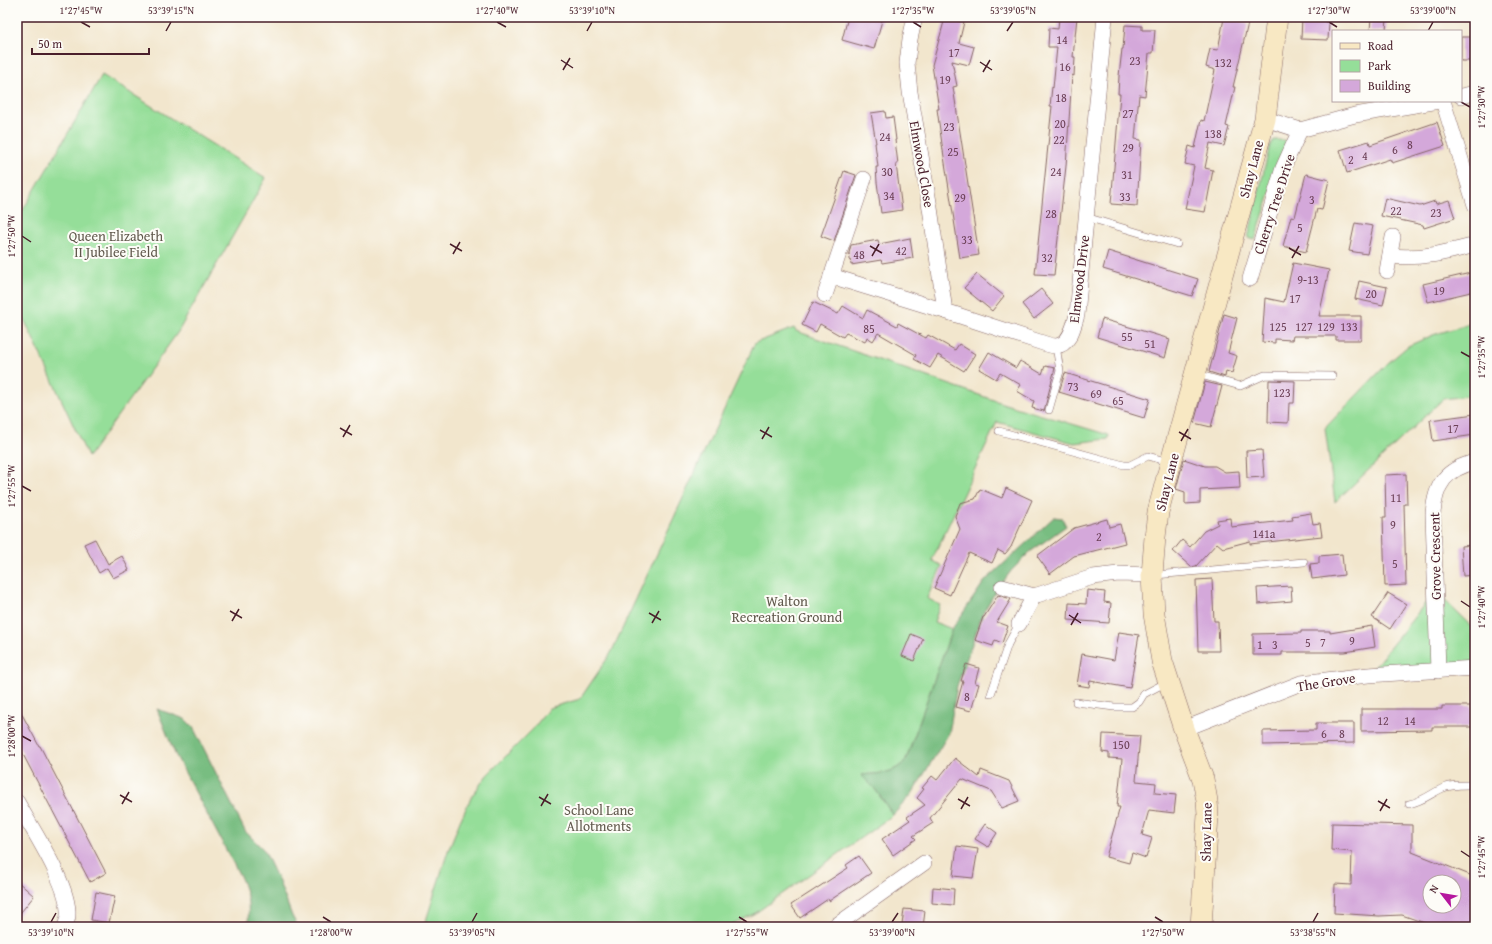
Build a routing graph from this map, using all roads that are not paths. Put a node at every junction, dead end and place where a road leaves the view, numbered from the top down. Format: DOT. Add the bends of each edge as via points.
graph roads {
  1 [pos="915,17"];
  2 [pos="1104,17"];
  3 [pos="1277,17"];
  4 [pos="1475,93"];
  5 [pos="1462,96"];
  6 [pos="1433,102"];
  7 [pos="1443,102"];
  8 [pos="1265,120"];
  9 [pos="1300,130"];
  10 [pos="864,179"];
  11 [pos="1475,205"];
  12 [pos="1086,217"];
  13 [pos="1393,237"];
  14 [pos="1177,244"];
  15 [pos="1475,245"];
  16 [pos="1390,256"];
  17 [pos="1387,271"];
  18 [pos="831,276"];
  19 [pos="1250,279"];
  20 [pos="825,295"];
  21 [pos="945,311"];
  22 [pos="1056,346"];
  23 [pos="1195,374"];
  24 [pos="1332,376"];
  25 [pos="1049,410"];
  26 [pos="999,432"];
  27 [pos="1171,462"];
  28 [pos="1475,462"];
  29 [pos="1304,562"];
  30 [pos="1152,575"];
  31 [pos="1002,587"];
  32 [pos="1034,596"];
  33 [pos="1019,624"];
  34 [pos="1475,668"];
  35 [pos="1438,671"];
  36 [pos="1169,680"];
  37 [pos="991,694"];
  38 [pos="1076,702"];
  39 [pos="1184,729"];
  40 [pos="1475,785"];
  41 [pos="17,802"];
  42 [pos="1409,804"];
  43 [pos="924,863"];
  44 [pos="65,927"];
  45 [pos="834,927"];
  46 [pos="1201,927"];
  1 -- 21 [label="street, Elmwood Close" via="907,63"];
  2 -- 12 [label="street, Elmwood Drive"];
  3 -- 8 [label="main road, Shay Lane"];
  4 -- 5 [label="street"];
  6 -- 9 [label="street" via="1355,115"];
  7 -- 11 [label="street"];
  8 -- 9 [label="street"];
  8 -- 23 [label="main road, Shay Lane"];
  9 -- 19 [label="street, Cherry Tree Drive" via="1283,168"];
  10 -- 18 [label="street"];
  12 -- 14 [label="lane"];
  12 -- 22 [label="street, Elmwood Drive" via="1077,315 1070,336"];
  13 -- 16 [label="street"];
  15 -- 16 [label="street" via="1436,255"];
  16 -- 17 [label="street"];
  18 -- 20 [label="street"];
  18 -- 21 [label="street"];
  21 -- 22 [label="street"];
  22 -- 25 [label="lane" via="1060,371"];
  23 -- 24 [label="lane" via="1240,386 1266,375"];
  23 -- 27 [label="main road, Shay Lane"];
  26 -- 27 [label="lane" via="1124,465 1130,465 1148,456"];
  27 -- 30 [label="main road, Shay Lane" via="1158,512"];
  28 -- 35 [label="street, Grove Crescent" via="1463,465 1443,479 1434,501"];
  29 -- 30 [label="lane"];
  30 -- 32 [label="street" via="1118,574 1093,577"];
  30 -- 36 [label="main road, Shay Lane" via="1156,629 1162,661"];
  31 -- 32 [label="street"];
  32 -- 33 [label="street"];
  33 -- 37 [label="lane" via="1008,644"];
  34 -- 35 [label="street, The Grove"];
  35 -- 39 [label="street, The Grove" via="1368,675 1301,683"];
  36 -- 38 [label="lane" via="1144,694 1132,707"];
  36 -- 39 [label="main road, Shay Lane"];
  39 -- 46 [label="main road, Shay Lane" via="1203,779 1207,801"];
  40 -- 42 [label="lane" via="1457,785 1441,789 1420,802"];
  41 -- 44 [label="street" via="66,896 68,915"];
  43 -- 45 [label="street" via="905,883"];
}
